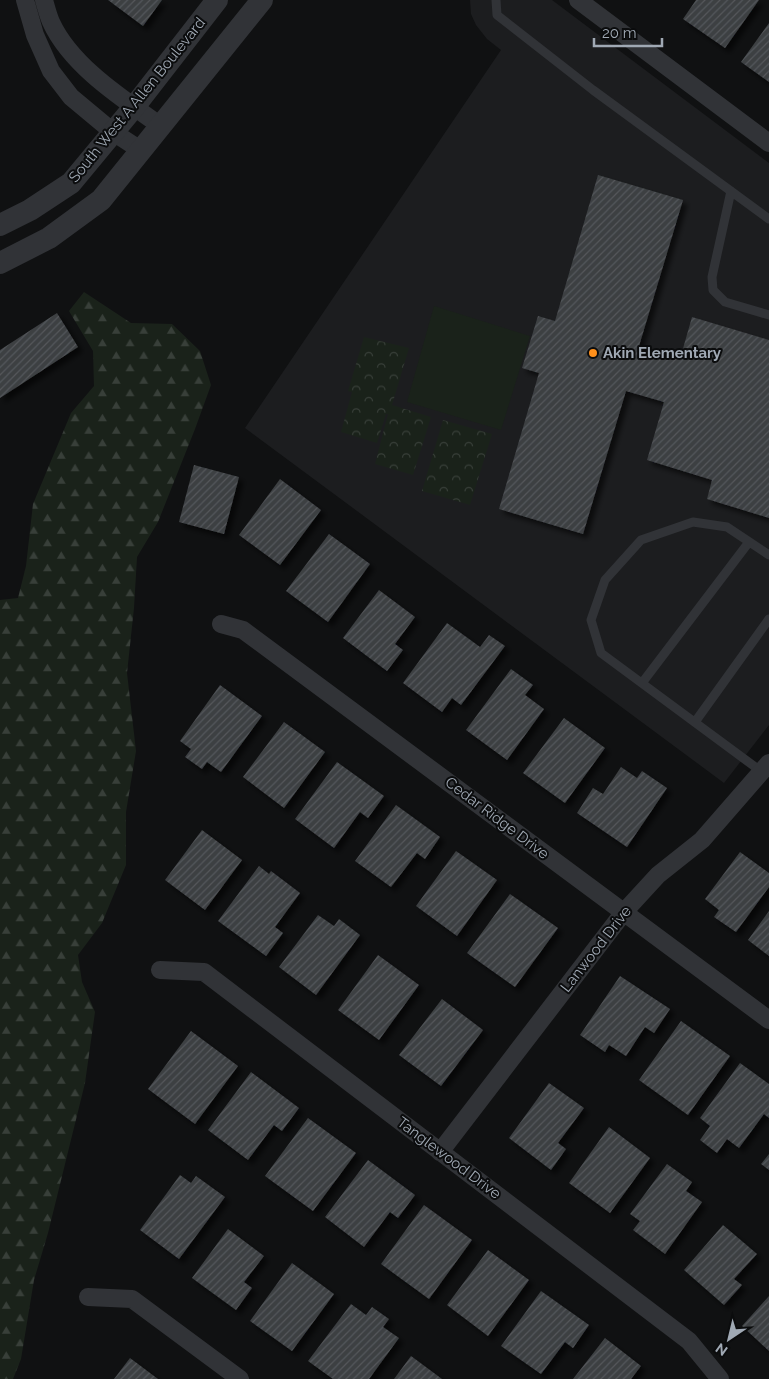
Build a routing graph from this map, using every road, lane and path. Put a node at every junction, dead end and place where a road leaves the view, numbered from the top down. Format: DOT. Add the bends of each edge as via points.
graph roads {
  1 [pos="25,0"];
  2 [pos="44,0"];
  3 [pos="217,0"];
  4 [pos="262,0"];
  5 [pos="496,0"];
  6 [pos="578,0"];
  7 [pos="134,107"];
  8 [pos="161,126"];
  9 [pos="113,132"];
  10 [pos="769,143"];
  11 [pos="142,151"];
  12 [pos="731,191"];
  13 [pos="769,219"];
  14 [pos="0,224"];
  15 [pos="0,263"];
  16 [pos="769,315"];
  17 [pos="749,542"];
  18 [pos="769,555"];
  19 [pos="769,619"];
  20 [pos="221,624"];
  21 [pos="642,684"];
  22 [pos="695,722"];
  23 [pos="766,768"];
  24 [pos="624,912"];
  25 [pos="160,970"];
  26 [pos="769,1020"];
  27 [pos="440,1152"];
  28 [pos="88,1297"];
  29 [pos="240,1379"];
  30 [pos="720,1379"];
  1 -- 9 [label="street" via="35,35 51,71 71,97"];
  2 -- 7 [label="street" via="51,22 72,54 102,83"];
  3 -- 7 [label="street, South West A Allen Boulevard"];
  4 -- 8 [label="street"];
  5 -- 12 [label="lane" via="497,16"];
  6 -- 10 [label="street"];
  7 -- 8 [label="street"];
  7 -- 9 [label="street, South West A Allen Boulevard"];
  8 -- 11 [label="street"];
  9 -- 11 [label="street"];
  9 -- 14 [label="street, South West A Allen Boulevard" via="71,183 30,210"];
  11 -- 15 [label="street" via="101,200 49,238"];
  12 -- 13 [label="lane"];
  12 -- 16 [label="lane" via="712,277 713,290 725,302"];
  17 -- 18 [label="lane"];
  17 -- 21 [label="lane"];
  17 -- 21 [label="lane" via="727,527 693,522 641,540 605,580 590,620 601,653"];
  19 -- 22 [label="lane"];
  20 -- 24 [label="street, Cedar Ridge Drive" via="243,630"];
  21 -- 22 [label="lane"];
  22 -- 23 [label="lane"];
  23 -- 24 [label="street, Lanwood Drive" via="702,840 658,875"];
  24 -- 26 [label="street, Cedar Ridge Drive"];
  24 -- 27 [label="street, Lanwood Drive"];
  25 -- 27 [label="street, Tanglewood Drive" via="204,972"];
  27 -- 30 [label="street, Tanglewood Drive" via="689,1340"];
  28 -- 29 [label="street" via="132,1300"];
}
